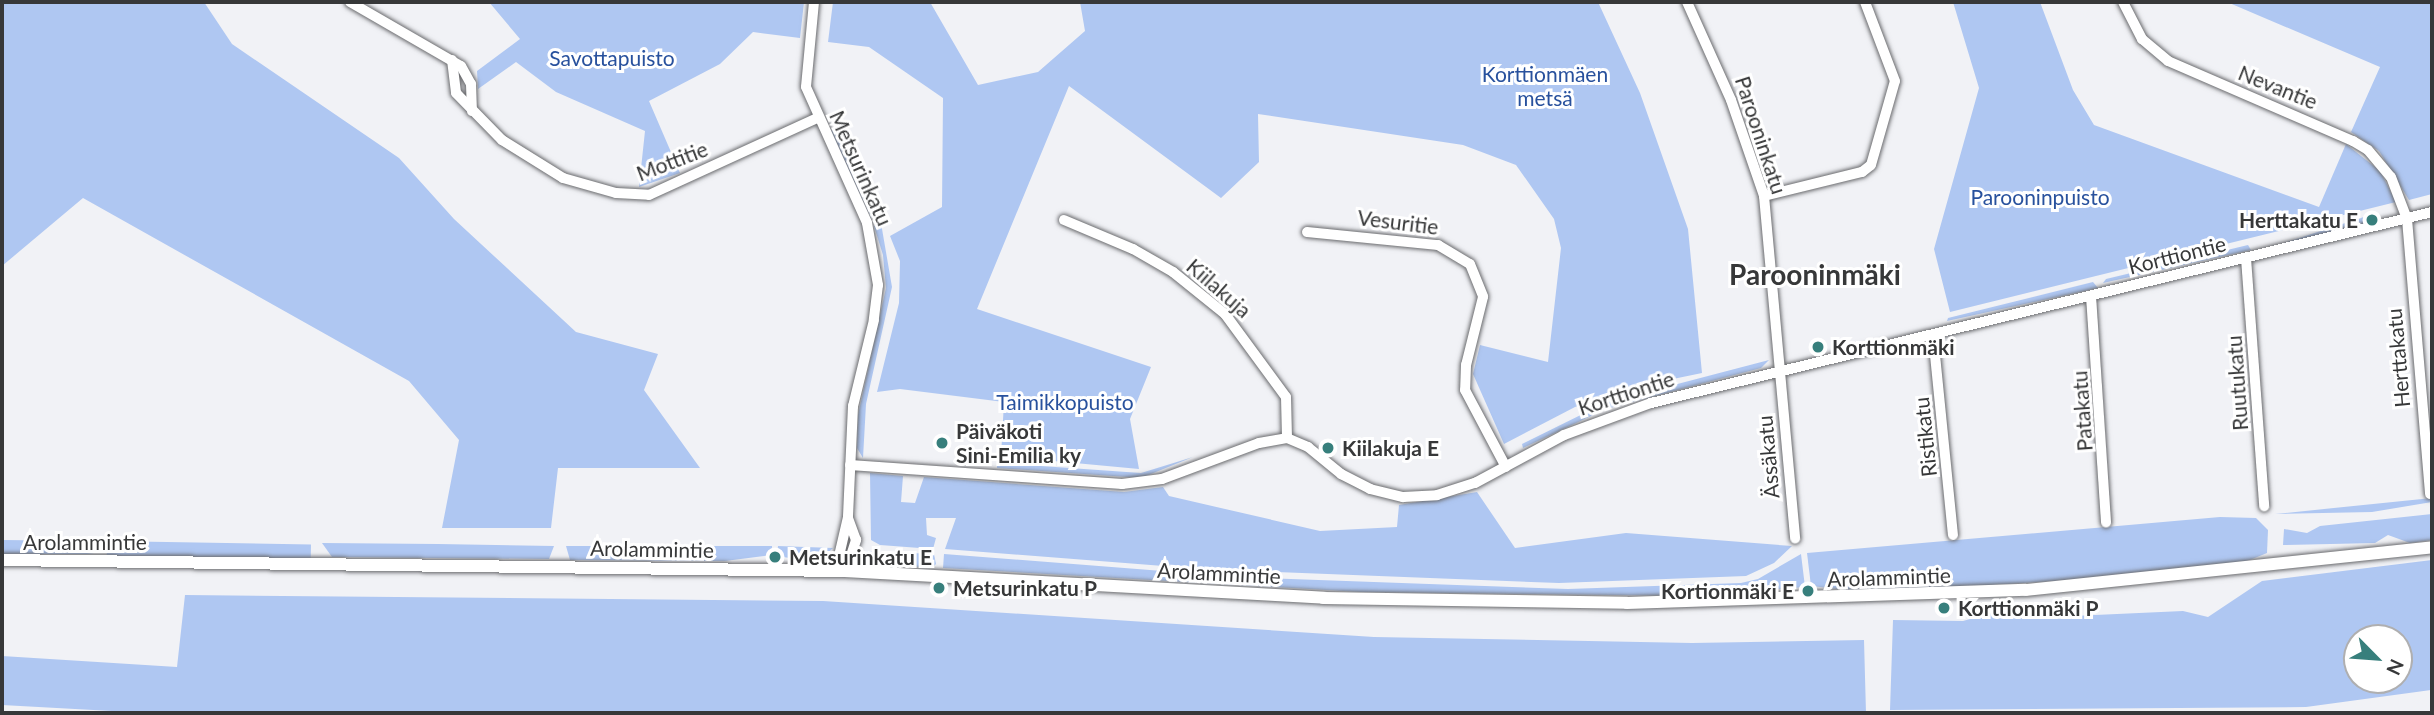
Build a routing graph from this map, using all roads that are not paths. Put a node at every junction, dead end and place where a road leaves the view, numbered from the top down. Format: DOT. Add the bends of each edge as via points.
graph roads {
  1 [pos="350,2"];
  2 [pos="814,2"];
  3 [pos="1687,2"];
  4 [pos="1865,2"];
  5 [pos="2123,2"];
  6 [pos="453,60"];
  7 [pos="472,111"];
  8 [pos="817,118"];
  9 [pos="1764,196"];
  10 [pos="2432,212"];
  11 [pos="2407,219"];
  12 [pos="1064,220"];
  13 [pos="1307,232"];
  14 [pos="2246,258"];
  15 [pos="2091,296"];
  16 [pos="1933,335"];
  17 [pos="1780,372"];
  18 [pos="1287,438"];
  19 [pos="850,464"];
  20 [pos="1506,467"];
  21 [pos="2430,494"];
  22 [pos="2264,506"];
  23 [pos="2106,523"];
  24 [pos="1952,535"];
  25 [pos="1795,539"];
  26 [pos="2432,547"];
  27 [pos="2,560"];
  28 [pos="846,571"];
  1 -- 6 [label="street"];
  2 -- 8 [label="street, Metsurinkatu" via="806,77"];
  3 -- 9 [label="street, Parooninkatu" via="1731,100"];
  4 -- 9 [label="street" via="1895,81 1871,165 1862,172"];
  5 -- 11 [label="street, Nevantie" via="2142,39 2168,61 2368,150 2390,177"];
  6 -- 7 [label="street, Mottitie" via="456,93"];
  6 -- 7 [label="street" via="468,74"];
  7 -- 8 [label="street, Mottitie" via="502,140 542,168 586,187 642,197"];
  8 -- 19 [label="street, Metsurinkatu" via="867,223 877,269 877,302 853,406"];
  9 -- 17 [label="street, Parooninkatu"];
  10 -- 11 [label="street, Korttiontie"];
  11 -- 14 [label="street, Korttiontie"];
  11 -- 21 [label="street, Herttakatu"];
  12 -- 18 [label="street, Kiilakuja" via="1163,267 1225,314 1286,397"];
  13 -- 20 [label="street, Vesuritie" via="1438,245 1470,264 1483,297 1466,365 1465,390"];
  14 -- 15 [label="street, Korttiontie"];
  14 -- 22 [label="street, Ruutukatu"];
  15 -- 16 [label="street, Korttiontie"];
  15 -- 23 [label="street, Patakatu"];
  16 -- 17 [label="street, Korttiontie"];
  16 -- 24 [label="street, Ristikatu"];
  17 -- 20 [label="street, Korttiontie" via="1610,416"];
  17 -- 25 [label="street, Ässäkatu"];
  18 -- 19 [label="street" via="1259,443 1145,483"];
  18 -- 20 [label="street, Korttiontie" via="1308,447 1350,480 1403,497 1455,491"];
  19 -- 28 [label="street, Metsurinkatu" via="848,517 840,553"];
  26 -- 28 [label="street, Arolammintie" via="2026,590 1706,603 1323,598"];
  27 -- 28 [label="street, Arolammintie"];
}
